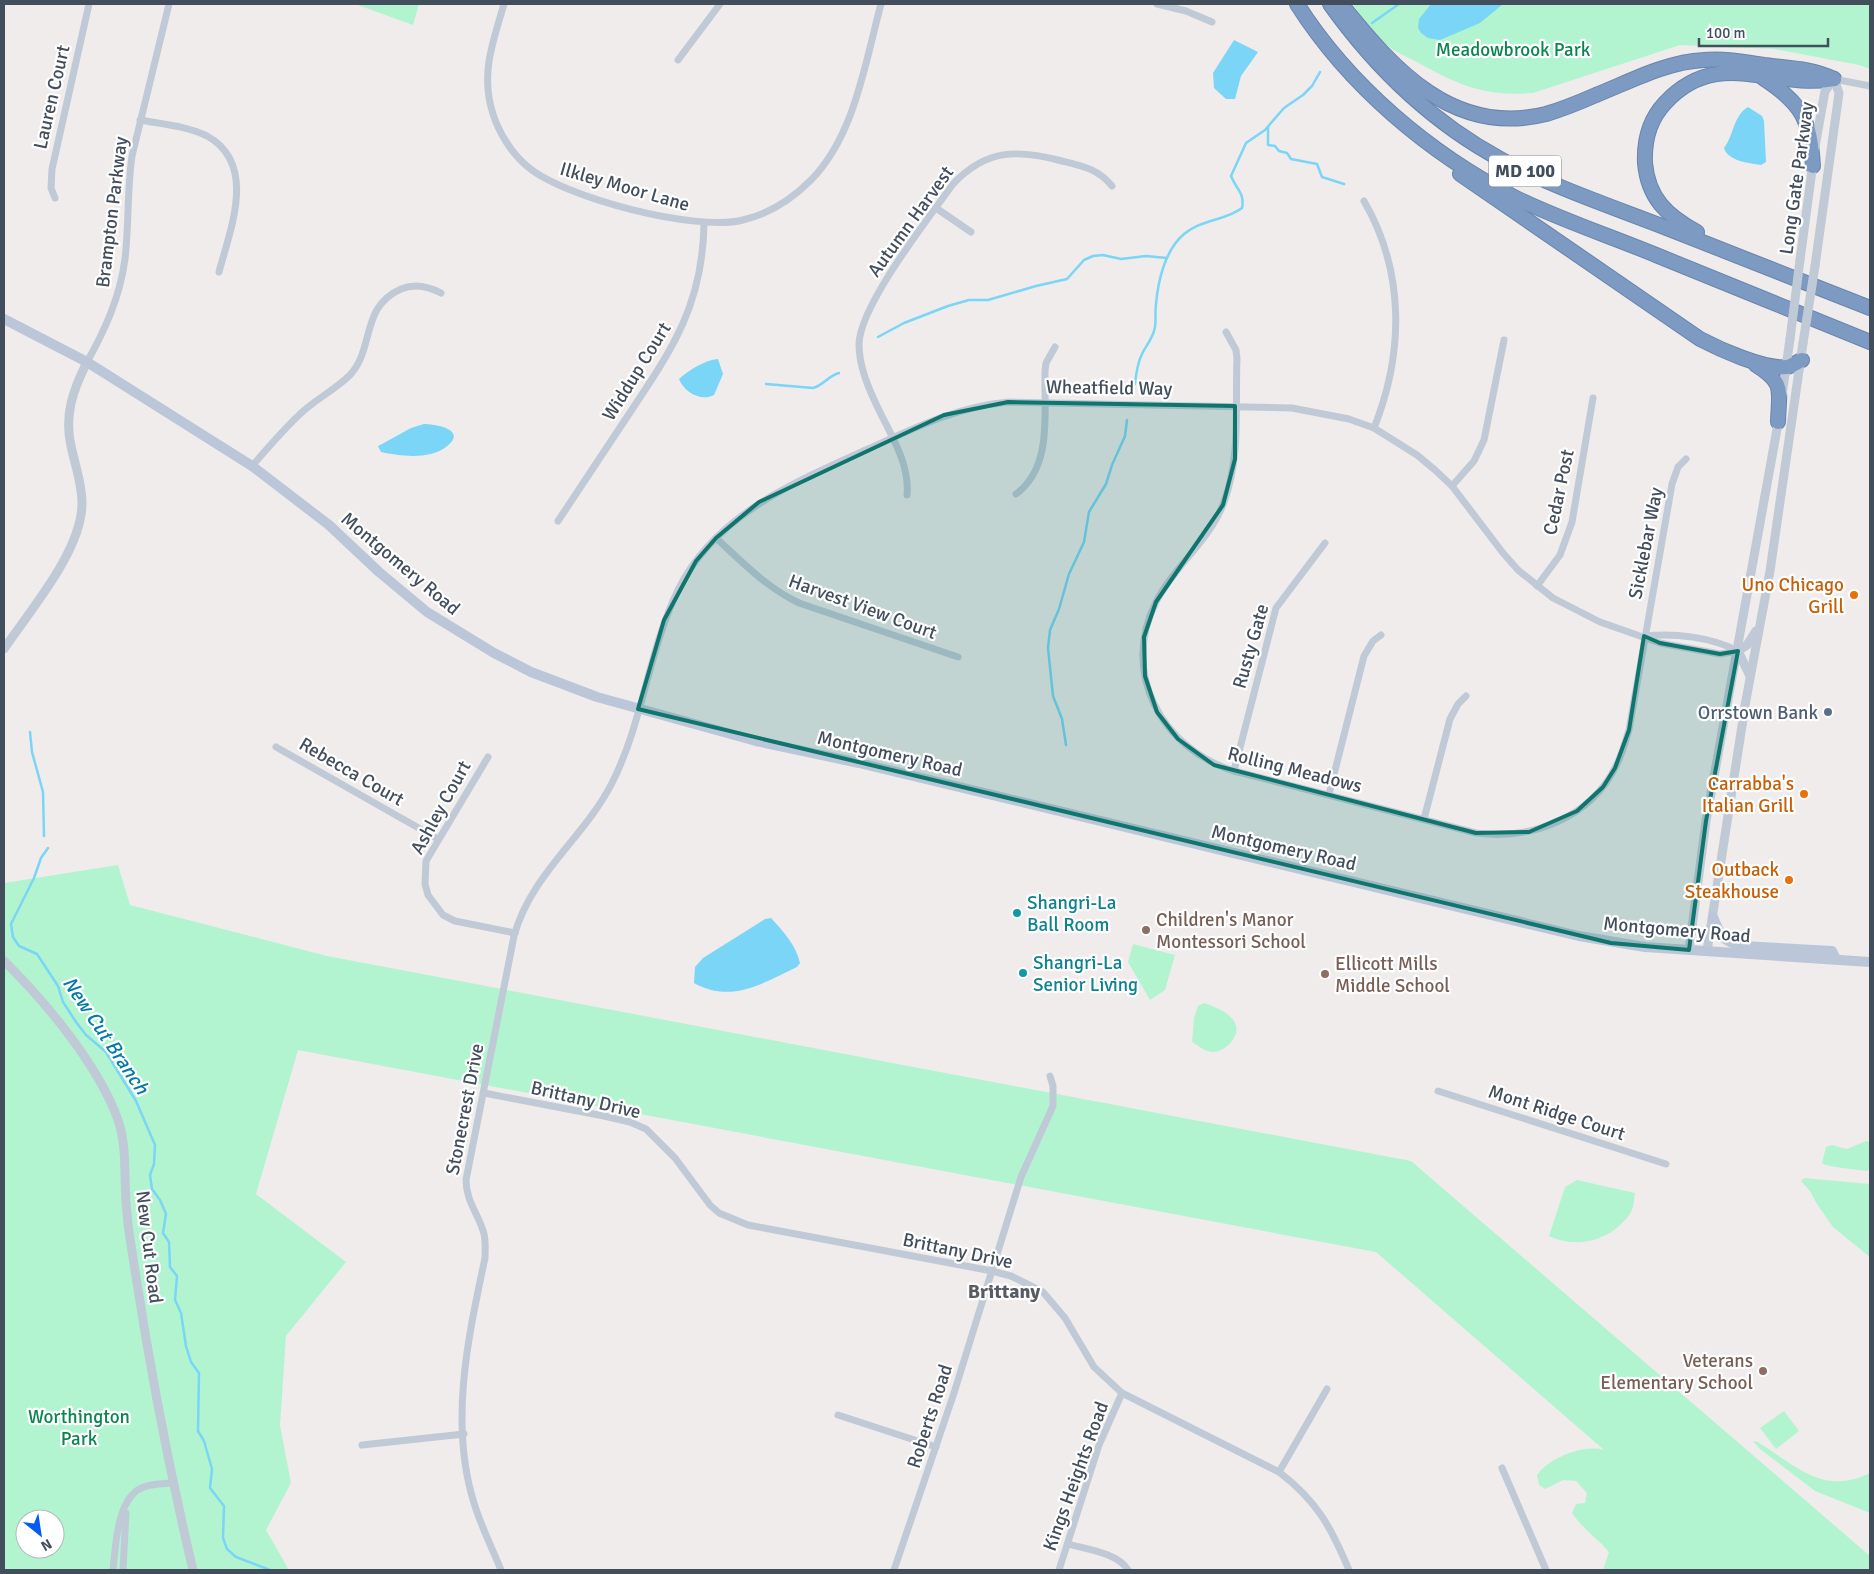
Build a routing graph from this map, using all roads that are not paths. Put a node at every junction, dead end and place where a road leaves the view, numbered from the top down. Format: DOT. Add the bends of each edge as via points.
graph roads {
  1 [pos="89,4"];
  2 [pos="169,4"];
  3 [pos="504,4"];
  4 [pos="720,4"];
  5 [pos="881,4"];
  6 [pos="1157,4"];
  7 [pos="1297,4"];
  8 [pos="1330,4"];
  9 [pos="1341,4"];
  10 [pos="1212,22"];
  11 [pos="678,60"];
  12 [pos="1760,76"];
  13 [pos="1834,79"];
  14 [pos="1870,86"];
  15 [pos="140,120"];
  16 [pos="1409,128"];
  17 [pos="1812,166"];
  18 [pos="1112,186"];
  19 [pos="54,198"];
  20 [pos="1364,202"];
  21 [pos="936,208"];
  22 [pos="704,223"];
  23 [pos="972,232"];
  24 [pos="1767,268"];
  25 [pos="219,272"];
  26 [pos="441,293"];
  27 [pos="1870,308"];
  28 [pos="4,319"];
  29 [pos="1226,332"];
  30 [pos="1504,340"];
  31 [pos="1870,342"];
  32 [pos="1055,347"];
  33 [pos="1749,360"];
  34 [pos="1802,360"];
  35 [pos="87,362"];
  36 [pos="1786,367"];
  37 [pos="1593,398"];
  38 [pos="1044,402"];
  39 [pos="1235,406"];
  40 [pos="1778,422"];
  41 [pos="1374,428"];
  42 [pos="892,438"];
  43 [pos="1686,459"];
  44 [pos="252,466"];
  45 [pos="1452,486"];
  46 [pos="1016,494"];
  47 [pos="907,495"];
  48 [pos="558,521"];
  49 [pos="716,538"];
  50 [pos="1325,543"];
  51 [pos="1537,586"];
  52 [pos="1743,621"];
  53 [pos="1760,624"];
  54 [pos="1381,635"];
  55 [pos="1644,636"];
  56 [pos="1749,642"];
  57 [pos="4,649"];
  58 [pos="1738,651"];
  59 [pos="1755,654"];
  60 [pos="958,657"];
  61 [pos="1744,661"];
  62 [pos="1735,672"];
  63 [pos="1750,679"];
  64 [pos="1466,696"];
  65 [pos="638,709"];
  66 [pos="276,747"];
  67 [pos="488,757"];
  68 [pos="1234,771"];
  69 [pos="1329,794"];
  70 [pos="1424,819"];
  71 [pos="438,839"];
  72 [pos="1713,917"];
  73 [pos="515,933"];
  74 [pos="1689,950"];
  75 [pos="1707,951"];
  76 [pos="1836,959"];
  77 [pos="4,961"];
  78 [pos="1870,962"];
  79 [pos="1050,1076"];
  80 [pos="1438,1091"];
  81 [pos="484,1093"];
  82 [pos="1666,1164"];
  83 [pos="992,1271"];
  84 [pos="1327,1388"];
  85 [pos="1122,1393"];
  86 [pos="838,1415"];
  87 [pos="464,1434"];
  88 [pos="362,1445"];
  89 [pos="936,1447"];
  90 [pos="1502,1468"];
  91 [pos="1279,1472"];
  92 [pos="172,1483"];
  93 [pos="126,1507"];
  94 [pos="1068,1544"];
  95 [pos="113,1570"];
  96 [pos="123,1570"];
  97 [pos="193,1570"];
  98 [pos="501,1570"];
  99 [pos="894,1570"];
  100 [pos="1059,1570"];
  101 [pos="1128,1570"];
  102 [pos="1349,1570"];
  103 [pos="1546,1570"];
  1 -- 19 [label="street, Lauren Court" via="52,169"];
  2 -- 15 [label="street, Brampton Parkway"];
  3 -- 22 [label="street, Ilkley Moor Lane" via="489,54 487,85 502,135 526,166 574,192 664,217"];
  4 -- 11 [label="street"];
  5 -- 22 [label="street, Ilkley Moor Lane" via="848,119 836,145 811,180 778,206 760,215 743,220"];
  6 -- 10 [label="street"];
  7 -- 16 [label="highway, MD 100" via="1352,73"];
  8 -- 24 [label="highway, MD 100" via="1371,57 1394,80 1426,109 1502,160"];
  9 -- 13 [label="highway" via="1402,73 1425,91 1475,114 1501,118 1545,114 1670,66 1703,60 1738,61 1820,72"];
  12 -- 13 [label="highway" via="1818,82"];
  12 -- 17 [label="highway" via="1780,89 1801,113 1810,134"];
  12 -- 24 [label="highway" via="1739,72 1717,73 1701,76 1686,85 1661,107 1652,122 1645,153 1649,183 1655,198 1677,221"];
  13 -- 14 [label="street"];
  13 -- 17 [label="street, Long Gate Parkway" via="1825,90"];
  13 -- 34 [label="street, Long Gate Parkway, bridge" via="1839,93"];
  15 -- 25 [label="street" via="207,136 229,159 238,187"];
  15 -- 35 [label="street, Brampton Parkway" via="129,178 127,235 120,282 105,329"];
  16 -- 31 [label="highway, MD 100" via="1460,165 1516,198"];
  16 -- 33 [label="highway" via="1441,160 1525,220 1700,339"];
  17 -- 36 [label="street, Long Gate Parkway, bridge"];
  18 -- 21 [label="street, Autumn Harvest" via="1088,167 1037,154 1004,154 964,173"];
  20 -- 41 [label="street" via="1379,232 1392,272 1397,319 1394,364"];
  21 -- 23 [label="street"];
  21 -- 42 [label="street, Autumn Harvest" via="873,302 859,344 864,373"];
  22 -- 48 [label="street, Widdup Court" via="701,269 682,328 666,360"];
  24 -- 27 [label="highway, MD 100"];
  26 -- 44 [label="street" via="414,286 386,298 371,321 356,367 299,415"];
  28 -- 35 [label="main road, Montgomery Road"];
  29 -- 39 [label="street, Rolling Meadows" via="1236,350"];
  30 -- 45 [label="street" via="1484,440 1474,461"];
  32 -- 38 [label="street" via="1046,363"];
  33 -- 36 [label="highway"];
  33 -- 40 [label="highway" via="1776,380"];
  34 -- 36 [label="highway"];
  34 -- 53 [label="street, Long Gate Parkway"];
  35 -- 44 [label="main road, Montgomery Road"];
  35 -- 57 [label="street" via="74,387 69,406 68,427 82,504 79,524 60,568"];
  36 -- 40 [label="street, Long Gate Parkway"];
  37 -- 51 [label="street, Cedar Post" via="1570,531 1560,555"];
  38 -- 39 [label="street, Wheatfield Way"];
  38 -- 42 [label="street, Wheatfield Way" via="1008,402 963,409"];
  38 -- 46 [label="street" via="1040,461 1030,483"];
  39 -- 41 [label="street, Wheatfield Way" via="1320,412"];
  39 -- 68 [label="street, Rolling Meadows" via="1235,459 1223,505 1209,530 1156,602 1144,637 1143,656 1150,695 1166,726 1201,758"];
  40 -- 52 [label="street, Long Gate Parkway"];
  41 -- 45 [label="street, Wheatfield Way" via="1417,455"];
  42 -- 47 [label="street, Autumn Harvest" via="906,467"];
  42 -- 49 [label="street, Wheatfield Way" via="759,502"];
  43 -- 55 [label="street, Sicklebar Way" via="1678,467 1672,484"];
  44 -- 65 [label="main road, Montgomery Road" via="329,525 405,594 458,633 538,675 597,698"];
  45 -- 51 [label="street, Wheatfield Way" via="1503,553"];
  49 -- 60 [label="street, Harvest View Court" via="784,596"];
  49 -- 65 [label="street, Wheatfield Way" via="696,561 664,620"];
  50 -- 68 [label="street, Rusty Gate" via="1276,608"];
  51 -- 55 [label="street, Wheatfield Way" via="1584,615"];
  52 -- 56 [label="street"];
  52 -- 58 [label="street, Long Gate Parkway"];
  53 -- 56 [label="street"];
  53 -- 59 [label="street, Long Gate Parkway"];
  54 -- 69 [label="street" via="1364,656"];
  55 -- 58 [label="street, Wheatfield Way" via="1660,643 1720,654"];
  55 -- 58 [label="street, Wheatfield Way" via="1666,634 1695,638 1723,643"];
  55 -- 70 [label="street, Rolling Meadows" via="1629,730 1620,758 1603,787 1577,811 1545,828 1512,835 1476,833"];
  56 -- 58 [label="street"];
  56 -- 59 [label="street"];
  58 -- 61 [label="street"];
  58 -- 62 [label="street, Long Gate Parkway"];
  59 -- 61 [label="street"];
  59 -- 63 [label="street, Long Gate Parkway"];
  61 -- 62 [label="street"];
  61 -- 63 [label="street"];
  62 -- 74 [label="street, Long Gate Parkway" via="1706,820"];
  63 -- 72 [label="street, Long Gate Parkway"];
  64 -- 70 [label="street" via="1450,719"];
  65 -- 73 [label="street, Stonecrest Drive" via="612,783 586,823 533,891 520,914"];
  65 -- 74 [label="main road, Montgomery Road" via="756,741 1571,934 1611,942"];
  66 -- 71 [label="street, Rebecca Court"];
  67 -- 71 [label="street, Ashley Court"];
  68 -- 69 [label="street, Rolling Meadows"];
  69 -- 70 [label="street, Rolling Meadows"];
  71 -- 73 [label="street, Ashley Court" via="424,872 428,896 434,905 455,921"];
  72 -- 75 [label="street, Long Gate Parkway"];
  72 -- 76 [label="main road" via="1727,943 1832,951"];
  73 -- 81 [label="street, Stonecrest Drive"];
  74 -- 75 [label="main road, Montgomery Road"];
  75 -- 76 [label="main road, Montgomery Road"];
  76 -- 78 [label="main road, Montgomery Road"];
  77 -- 92 [label="street, New Cut Road" via="79,1049 104,1091 122,1133 128,1228"];
  79 -- 83 [label="street, Roberts Road" via="1054,1106 1021,1177"];
  80 -- 82 [label="street, Mont Ridge Court"];
  81 -- 83 [label="street, Brittany Drive" via="604,1116 646,1129 675,1158 710,1205 732,1220"];
  81 -- 87 [label="street, Stonecrest Drive" via="466,1180 469,1202 484,1233 485,1244 464,1362"];
  83 -- 85 [label="street, Brittany Drive" via="1043,1292 1054,1303 1094,1367"];
  83 -- 89 [label="street, Roberts Road"];
  84 -- 91 [label="street"];
  85 -- 91 [label="street, Brittany Drive"];
  85 -- 94 [label="street, Kings Heights Road" via="1099,1445"];
  86 -- 89 [label="street"];
  87 -- 88 [label="street"];
  87 -- 98 [label="street, Stonecrest Drive" via="474,1504"];
  89 -- 99 [label="street, Roberts Road"];
  90 -- 103 [label="street"];
  91 -- 102 [label="street, Brittany Drive" via="1312,1501"];
  92 -- 93 [label="street" via="140,1489 132,1495"];
  92 -- 97 [label="street, New Cut Road"];
  93 -- 95 [label="street" via="119,1526"];
  93 -- 96 [label="street"];
  94 -- 100 [label="street, Kings Heights Road"];
  94 -- 101 [label="street" via="1110,1557"];
}
